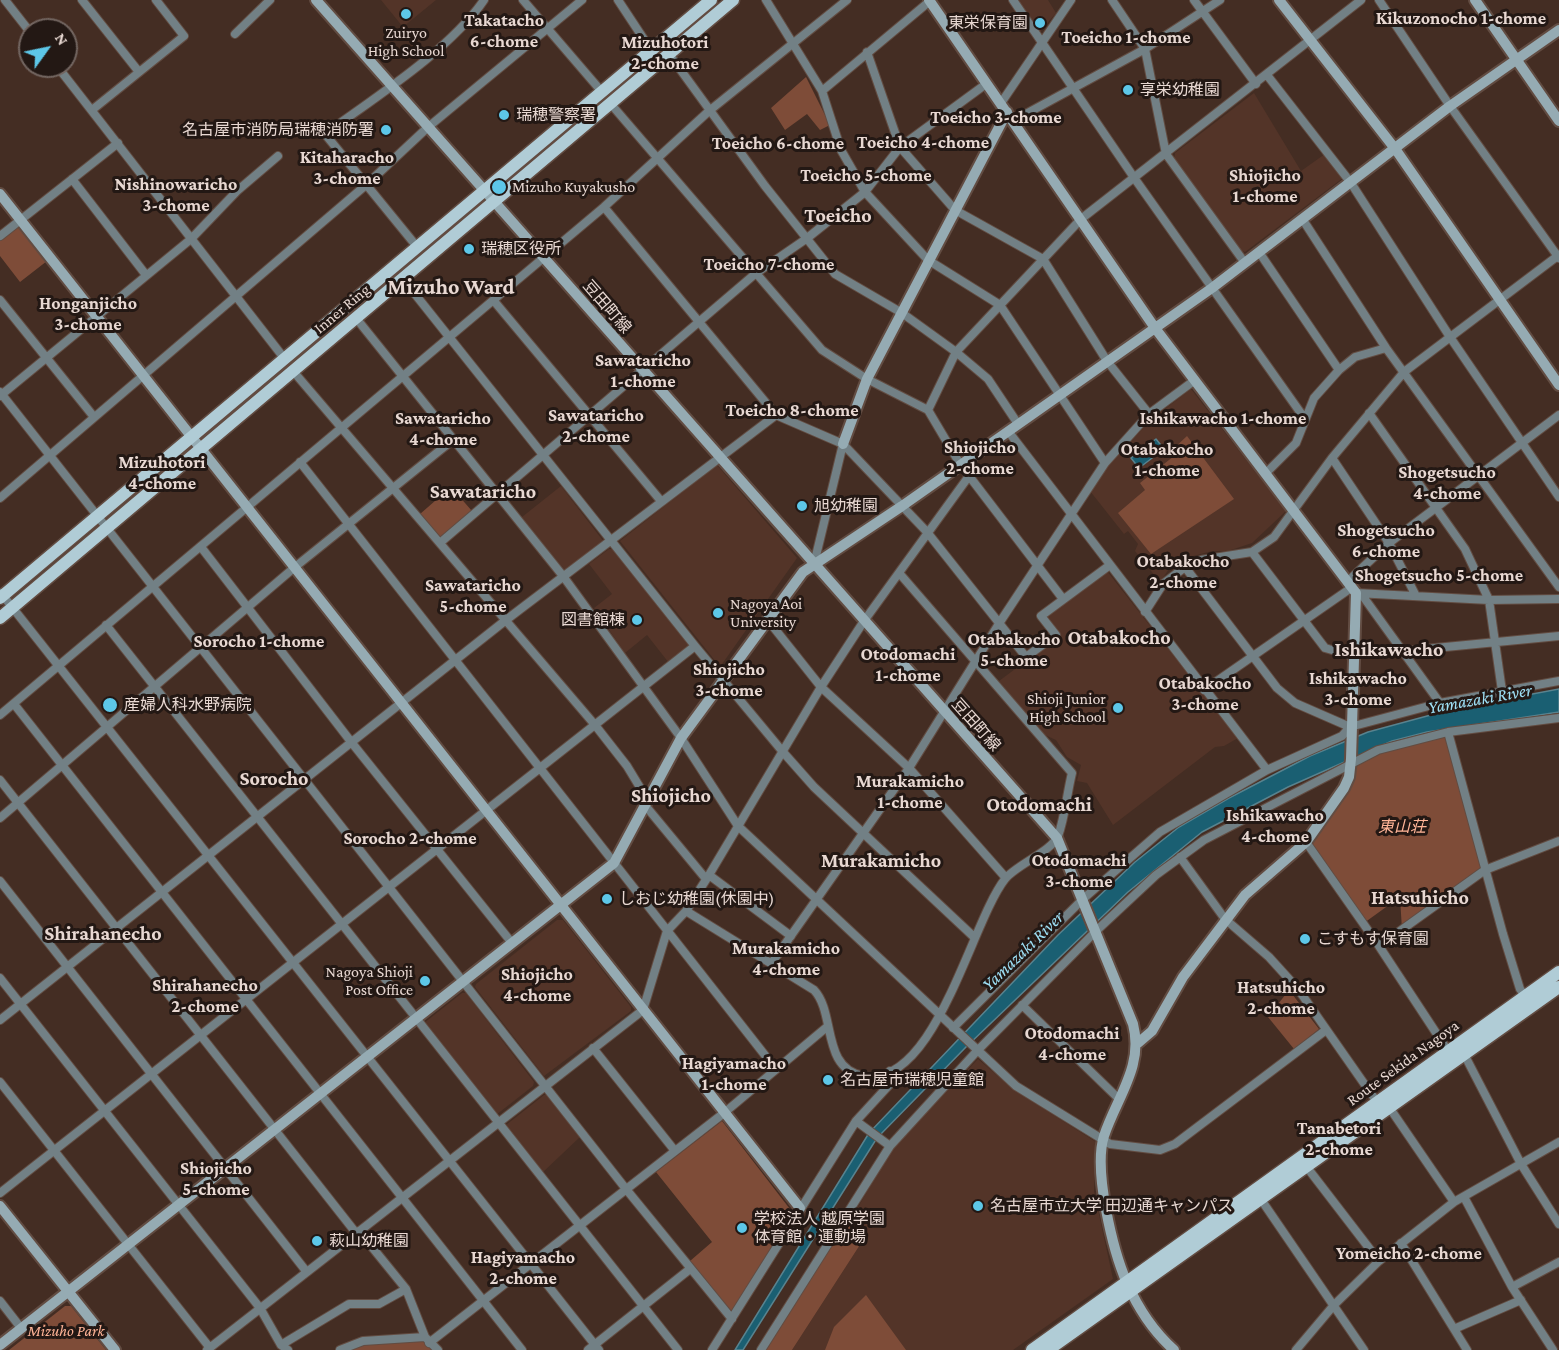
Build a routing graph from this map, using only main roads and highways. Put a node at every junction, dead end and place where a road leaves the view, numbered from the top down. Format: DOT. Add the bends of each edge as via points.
graph roads {
  1 [pos="711,0"];
  2 [pos="733,0"];
  3 [pos="1,595"];
  4 [pos="0,618"];
  5 [pos="1559,972"];
  6 [pos="1559,987"];
  7 [pos="1528,1001"];
  8 [pos="1383,1104"];
  9 [pos="1128,1286"];
  10 [pos="1056,1348"];
  11 [pos="1032,1350"];
  1 -- 3 [label="main road, Inner Ring"];
  2 -- 4 [label="main road, Inner Ring"];
  5 -- 7 [label="main road, Route Sekida Nagoya"];
  6 -- 7 [label="main road, Route Sekida Nagoya"];
  7 -- 8 [label="main road, Route Sekida Nagoya" via="1448,1051"];
  7 -- 8 [label="main road, Route Sekida Nagoya" via="1464,1054"];
  8 -- 9 [label="main road, Route Sekida Nagoya"];
  8 -- 9 [label="main road, Route Sekida Nagoya" via="1306,1166"];
  9 -- 10 [label="main road, Route Sekida Nagoya"];
  9 -- 11 [label="main road, Route Sekida Nagoya"];
}
